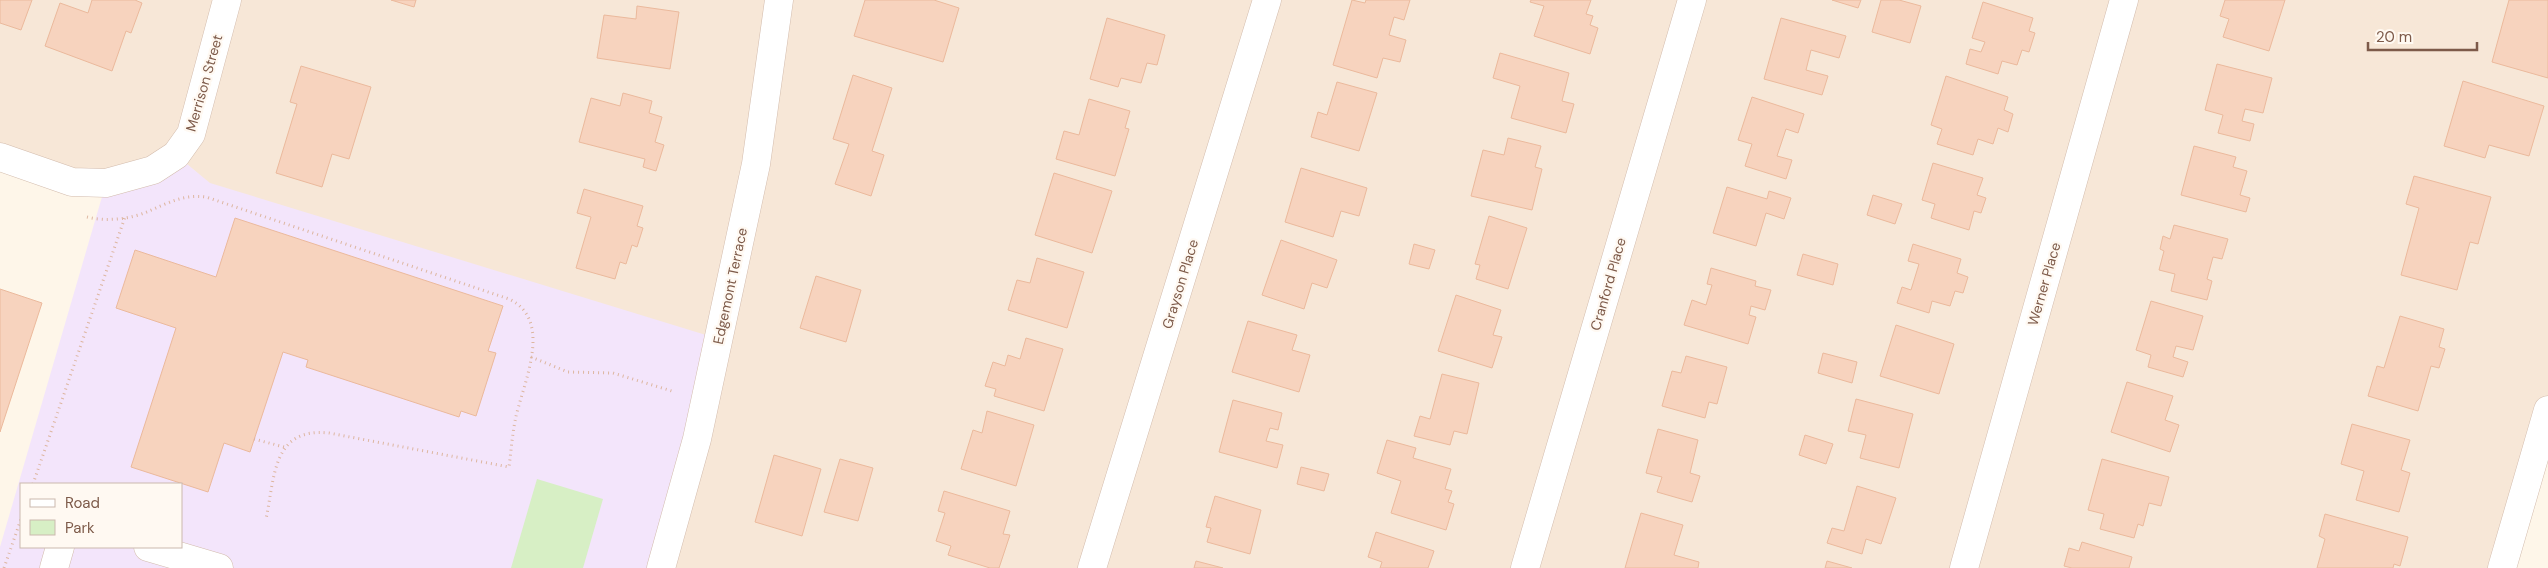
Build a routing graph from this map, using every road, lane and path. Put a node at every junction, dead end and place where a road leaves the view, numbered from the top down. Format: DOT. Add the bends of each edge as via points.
graph roads {
  1 [pos="227,0"];
  2 [pos="779,0"];
  3 [pos="1267,0"];
  4 [pos="1692,0"];
  5 [pos="2124,0"];
  6 [pos="0,157"];
  7 [pos="80,215"];
  8 [pos="125,217"];
  9 [pos="531,357"];
  10 [pos="705,400"];
  11 [pos="2548,410"];
  12 [pos="254,438"];
  13 [pos="284,447"];
  14 [pos="33,483"];
  15 [pos="266,519"];
  16 [pos="20,522"];
  17 [pos="60,548"];
  18 [pos="151,548"];
  19 [pos="4,568"];
  20 [pos="54,568"];
  21 [pos="219,568"];
  22 [pos="661,568"];
  23 [pos="1092,568"];
  24 [pos="1525,568"];
  25 [pos="1964,568"];
  26 [pos="2502,568"];
  1 -- 6 [label="street, Merrison Street" via="191,134 176,155 148,172 106,183 72,182"];
  2 -- 10 [label="street, Edgemont Terrace" via="756,164"];
  3 -- 23 [label="street, Grayson Place"];
  4 -- 24 [label="street, Cranford Place"];
  5 -- 25 [label="street, Werner Place"];
  7 -- 8 [label="path" via="98,219"];
  8 -- 9 [label="path" via="150,211 171,200 206,197 509,298 518,303 531,321"];
  8 -- 14 [label="path"];
  9 -- 10 [label="path" via="568,372 613,373"];
  9 -- 13 [label="path" via="515,421 509,467 317,432 290,440"];
  10 -- 22 [label="street, Edgemont Terrace"];
  11 -- 26 [label="street"];
  12 -- 13 [label="path"];
  13 -- 15 [label="path"];
  16 -- 19 [label="path"];
  17 -- 20 [label="street"];
  18 -- 21 [label="street"];
}
